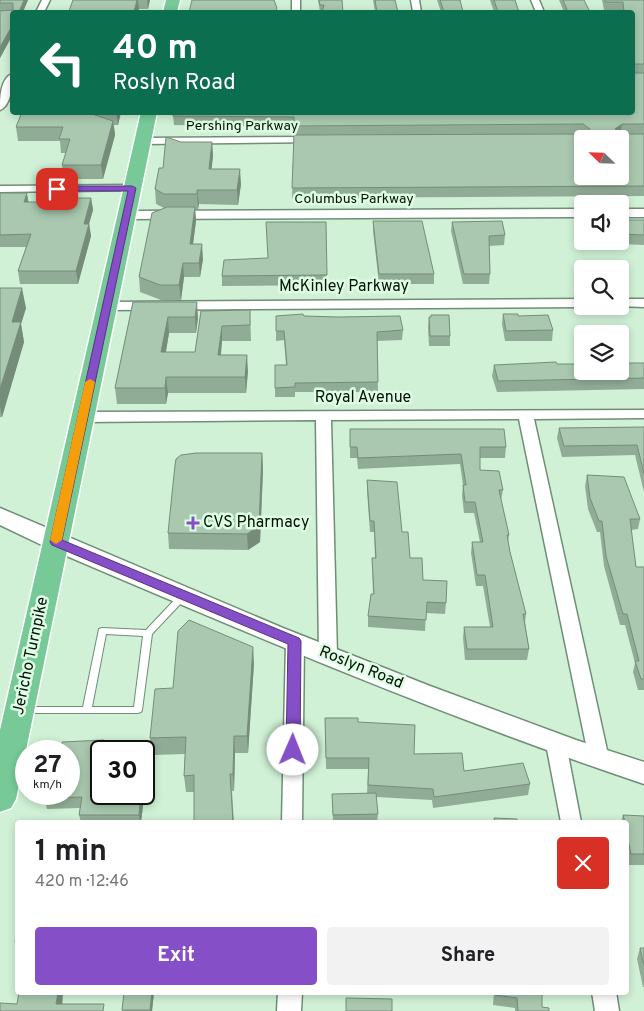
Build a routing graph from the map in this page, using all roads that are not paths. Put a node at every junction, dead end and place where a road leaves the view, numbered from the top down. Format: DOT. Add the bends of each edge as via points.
graph roads {
  1 [pos="10,82"];
  2 [pos="0,107"];
  3 [pos="148,115"];
  4 [pos="328,140"];
  5 [pos="142,141"];
  6 [pos="132,188"];
  7 [pos="0,189"];
  8 [pos="574,213"];
  9 [pos="629,213"];
  10 [pos="644,213"];
  11 [pos="126,215"];
  12 [pos="574,303"];
  13 [pos="629,303"];
  14 [pos="644,303"];
  15 [pos="107,306"];
  16 [pos="644,414"];
  17 [pos="526,415"];
  18 [pos="324,416"];
  19 [pos="83,417"];
  20 [pos="0,516"];
  21 [pos="56,542"];
  22 [pos="184,595"];
  23 [pos="148,633"];
  24 [pos="294,641"];
  25 [pos="328,655"];
  26 [pos="19,710"];
  27 [pos="87,710"];
  28 [pos="556,744"];
  29 [pos="599,759"];
  30 [pos="644,773"];
  31 [pos="0,799"];
  32 [pos="292,820"];
  33 [pos="571,820"];
  34 [pos="290,995"];
  35 [pos="604,995"];
  36 [pos="289,1011"];
  37 [pos="607,1011"];
  1 -- 2 [label="street"];
  3 -- 5 [label="main road, Jericho Turnpike"];
  4 -- 5 [label="street, Pershing Parkway"];
  5 -- 6 [label="main road, Jericho Turnpike"];
  6 -- 7 [label="street"];
  6 -- 11 [label="main road, Jericho Turnpike"];
  8 -- 11 [label="street, Columbus Parkway"];
  9 -- 10 [label="street"];
  11 -- 15 [label="main road, Jericho Turnpike"];
  12 -- 15 [label="street, McKinley Parkway"];
  13 -- 14 [label="street"];
  15 -- 19 [label="main road, Jericho Turnpike"];
  16 -- 17 [label="street, Royal Avenue"];
  17 -- 18 [label="street, Royal Avenue"];
  17 -- 29 [label="street"];
  18 -- 19 [label="street, Royal Avenue"];
  18 -- 25 [label="street"];
  19 -- 21 [label="main road, Jericho Turnpike"];
  20 -- 21 [label="main road, Roslyn Road"];
  21 -- 22 [label="main road, Roslyn Road"];
  21 -- 26 [label="main road, Jericho Turnpike"];
  22 -- 23 [label="lane"];
  22 -- 24 [label="main road, Roslyn Road"];
  23 -- 27 [label="lane" via="102,632"];
  23 -- 27 [label="lane" via="138,710"];
  24 -- 25 [label="main road, Roslyn Road"];
  24 -- 32 [label="street"];
  25 -- 28 [label="main road, Roslyn Road"];
  26 -- 27 [label="lane"];
  26 -- 31 [label="main road, Jericho Turnpike"];
  28 -- 29 [label="main road, Roslyn Road"];
  28 -- 33 [label="street"];
  29 -- 30 [label="main road, Roslyn Road"];
  34 -- 36 [label="street"];
  35 -- 37 [label="street"];
}
